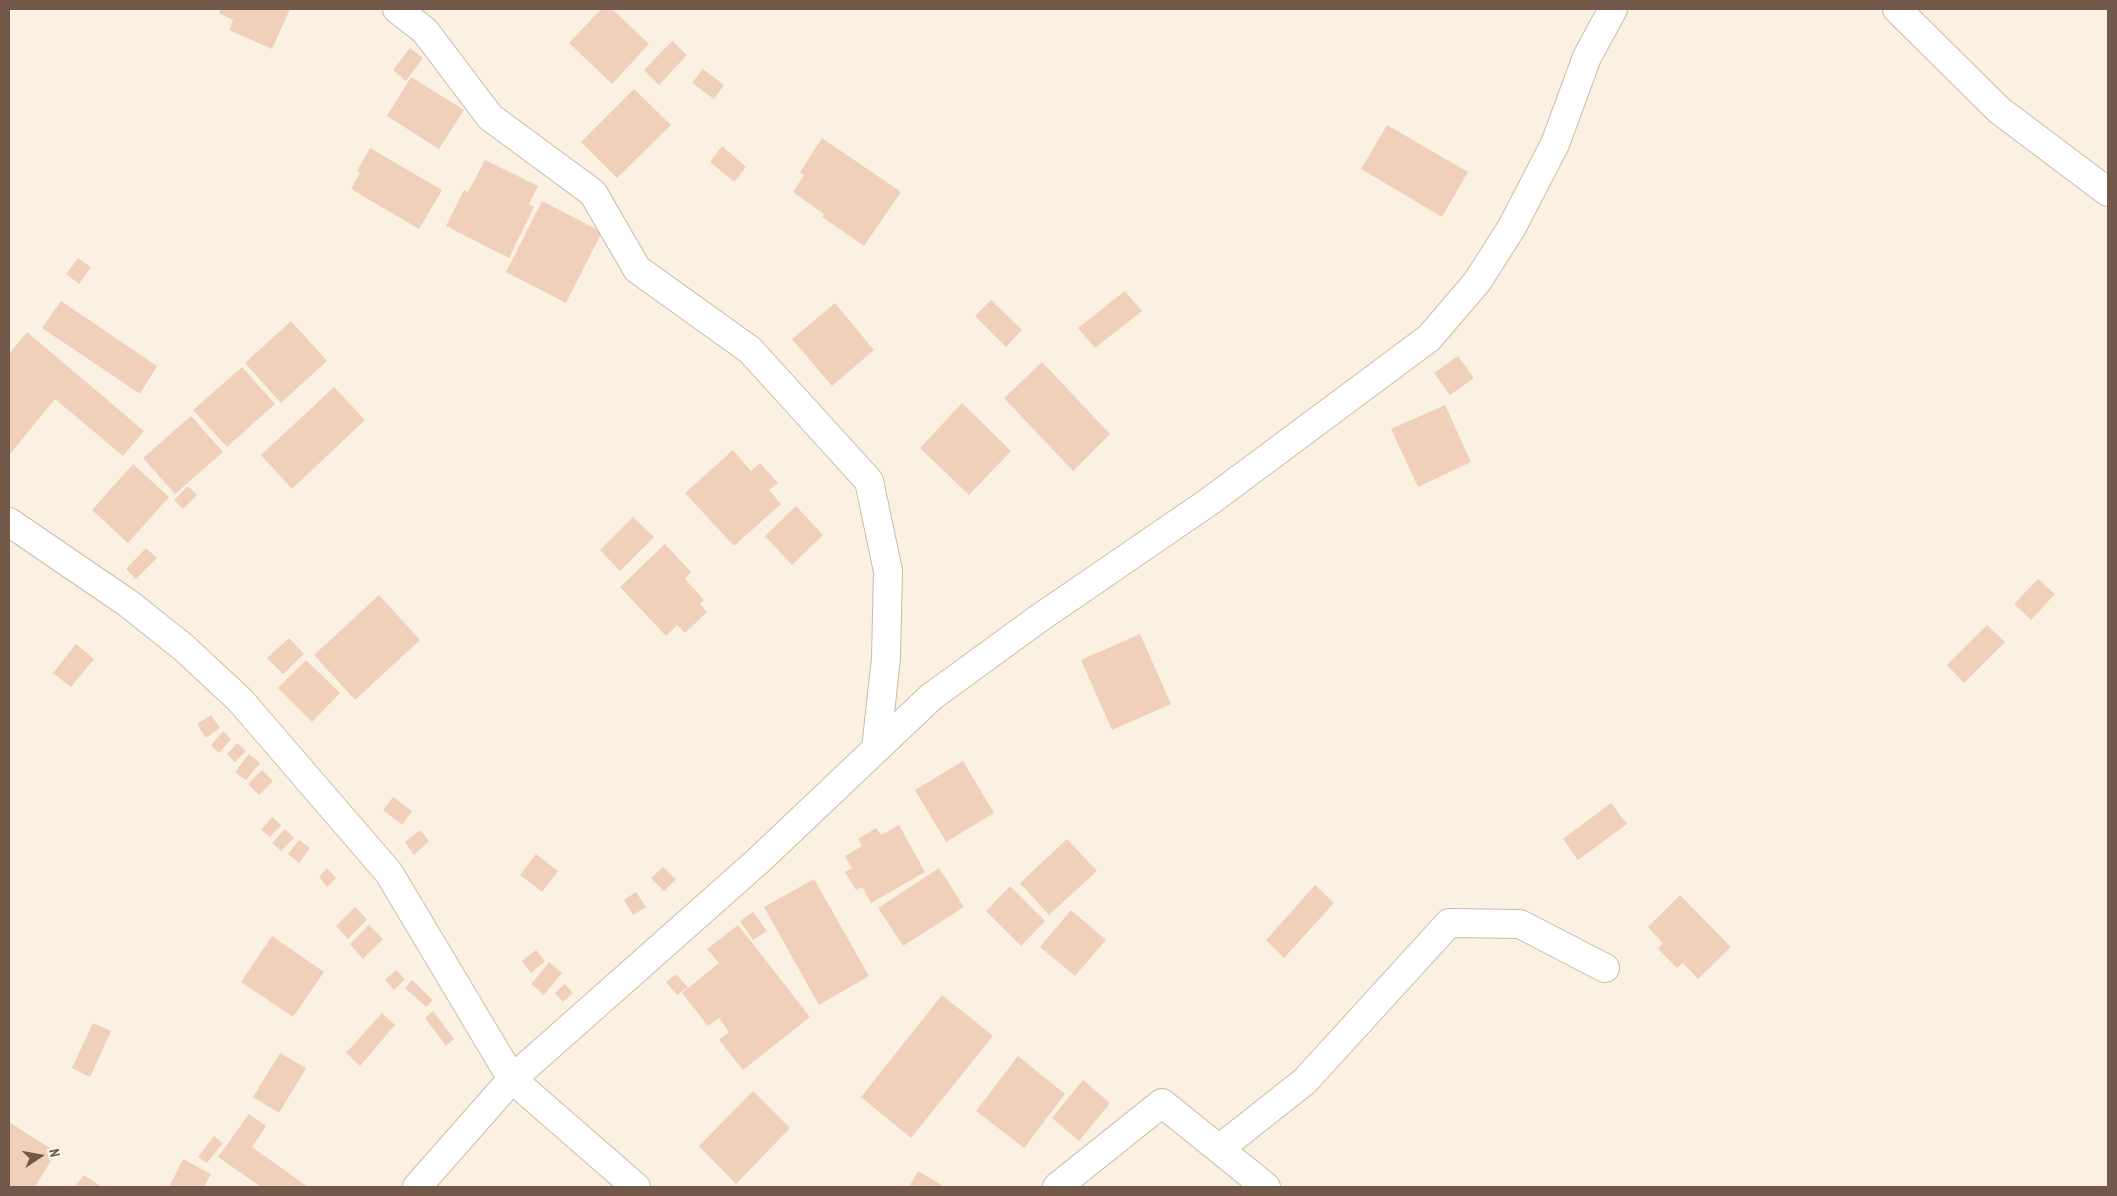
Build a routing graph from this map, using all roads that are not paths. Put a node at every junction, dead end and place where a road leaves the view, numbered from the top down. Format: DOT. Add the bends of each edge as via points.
graph roads {
  1 [pos="397,9"];
  2 [pos="1613,9"];
  3 [pos="1898,9"];
  4 [pos="2108,192"];
  5 [pos="9,522"];
  6 [pos="876,749"];
  7 [pos="1605,968"];
  8 [pos="512,1079"];
  9 [pos="1219,1150"];
  10 [pos="417,1187"];
  11 [pos="636,1187"];
  12 [pos="1057,1187"];
  13 [pos="1266,1187"];
  1 -- 6 [label="street" via="425,31 490,117 593,193 637,269 750,350 869,481 888,571 886,658"];
  2 -- 6 [label="street" via="1587,56 1554,144 1512,227 1477,282 1429,338 1210,501 931,697"];
  3 -- 4 [label="street" via="1999,110"];
  5 -- 8 [label="street" via="129,604 183,647 240,700 389,873"];
  6 -- 8 [label="street" via="758,861"];
  7 -- 9 [label="street" via="1520,924 1449,923 1305,1081"];
  8 -- 10 [label="street"];
  8 -- 11 [label="street"];
  9 -- 12 [label="street" via="1162,1103"];
  9 -- 13 [label="street"];
}
